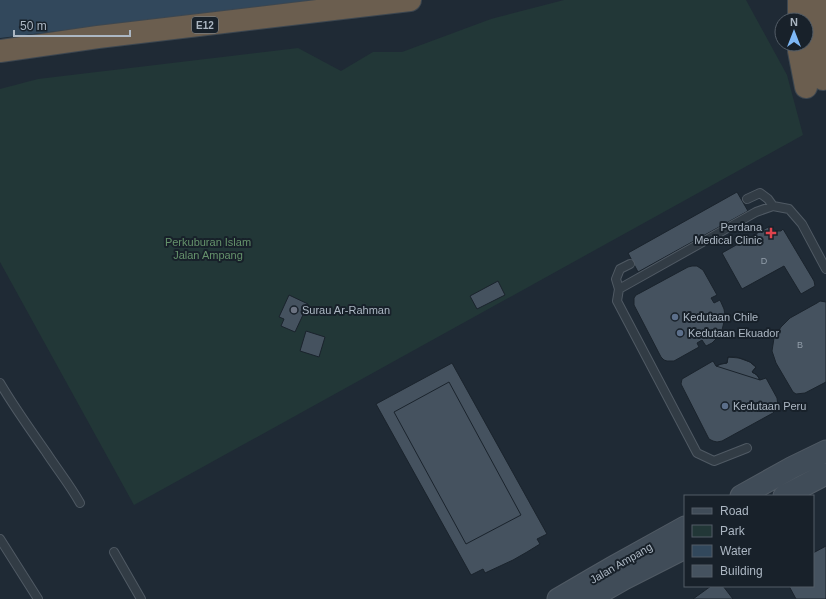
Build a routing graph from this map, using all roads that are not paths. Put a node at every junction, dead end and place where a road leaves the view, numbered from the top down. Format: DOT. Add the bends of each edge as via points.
graph roads {
  1 [pos="410,0"];
  2 [pos="799,0"];
  3 [pos="816,0"];
  4 [pos="799,12"];
  5 [pos="0,51"];
  6 [pos="800,52"];
  7 [pos="747,199"];
  8 [pos="773,206"];
  9 [pos="630,264"];
  10 [pos="826,270"];
  11 [pos="619,289"];
  12 [pos="0,383"];
  13 [pos="747,448"];
  14 [pos="826,451"];
  15 [pos="826,474"];
  16 [pos="743,495"];
  17 [pos="786,495"];
  18 [pos="80,503"];
  19 [pos="684,528"];
  20 [pos="0,539"];
  21 [pos="684,549"];
  22 [pos="114,552"];
  23 [pos="38,599"];
  24 [pos="142,599"];
  25 [pos="558,599"];
  26 [pos="589,599"];
  1 -- 5 [label="highway, E12"];
  2 -- 4 [label="highway"];
  3 -- 6 [label="highway" via="815,83"];
  7 -- 8 [label="lane" via="760,193"];
  8 -- 10 [label="lane" via="789,209 802,224"];
  8 -- 11 [label="lane" via="756,212"];
  9 -- 11 [label="lane" via="620,269 616,279"];
  11 -- 13 [label="lane" via="617,301 697,453 714,461"];
  12 -- 18 [label="lane"];
  14 -- 16 [label="main road"];
  15 -- 17 [label="main road"];
  19 -- 25 [label="main road, Jalan Ampang"];
  20 -- 23 [label="lane"];
  21 -- 26 [label="main road, Jalan Ampang"];
  22 -- 24 [label="lane"];
}
